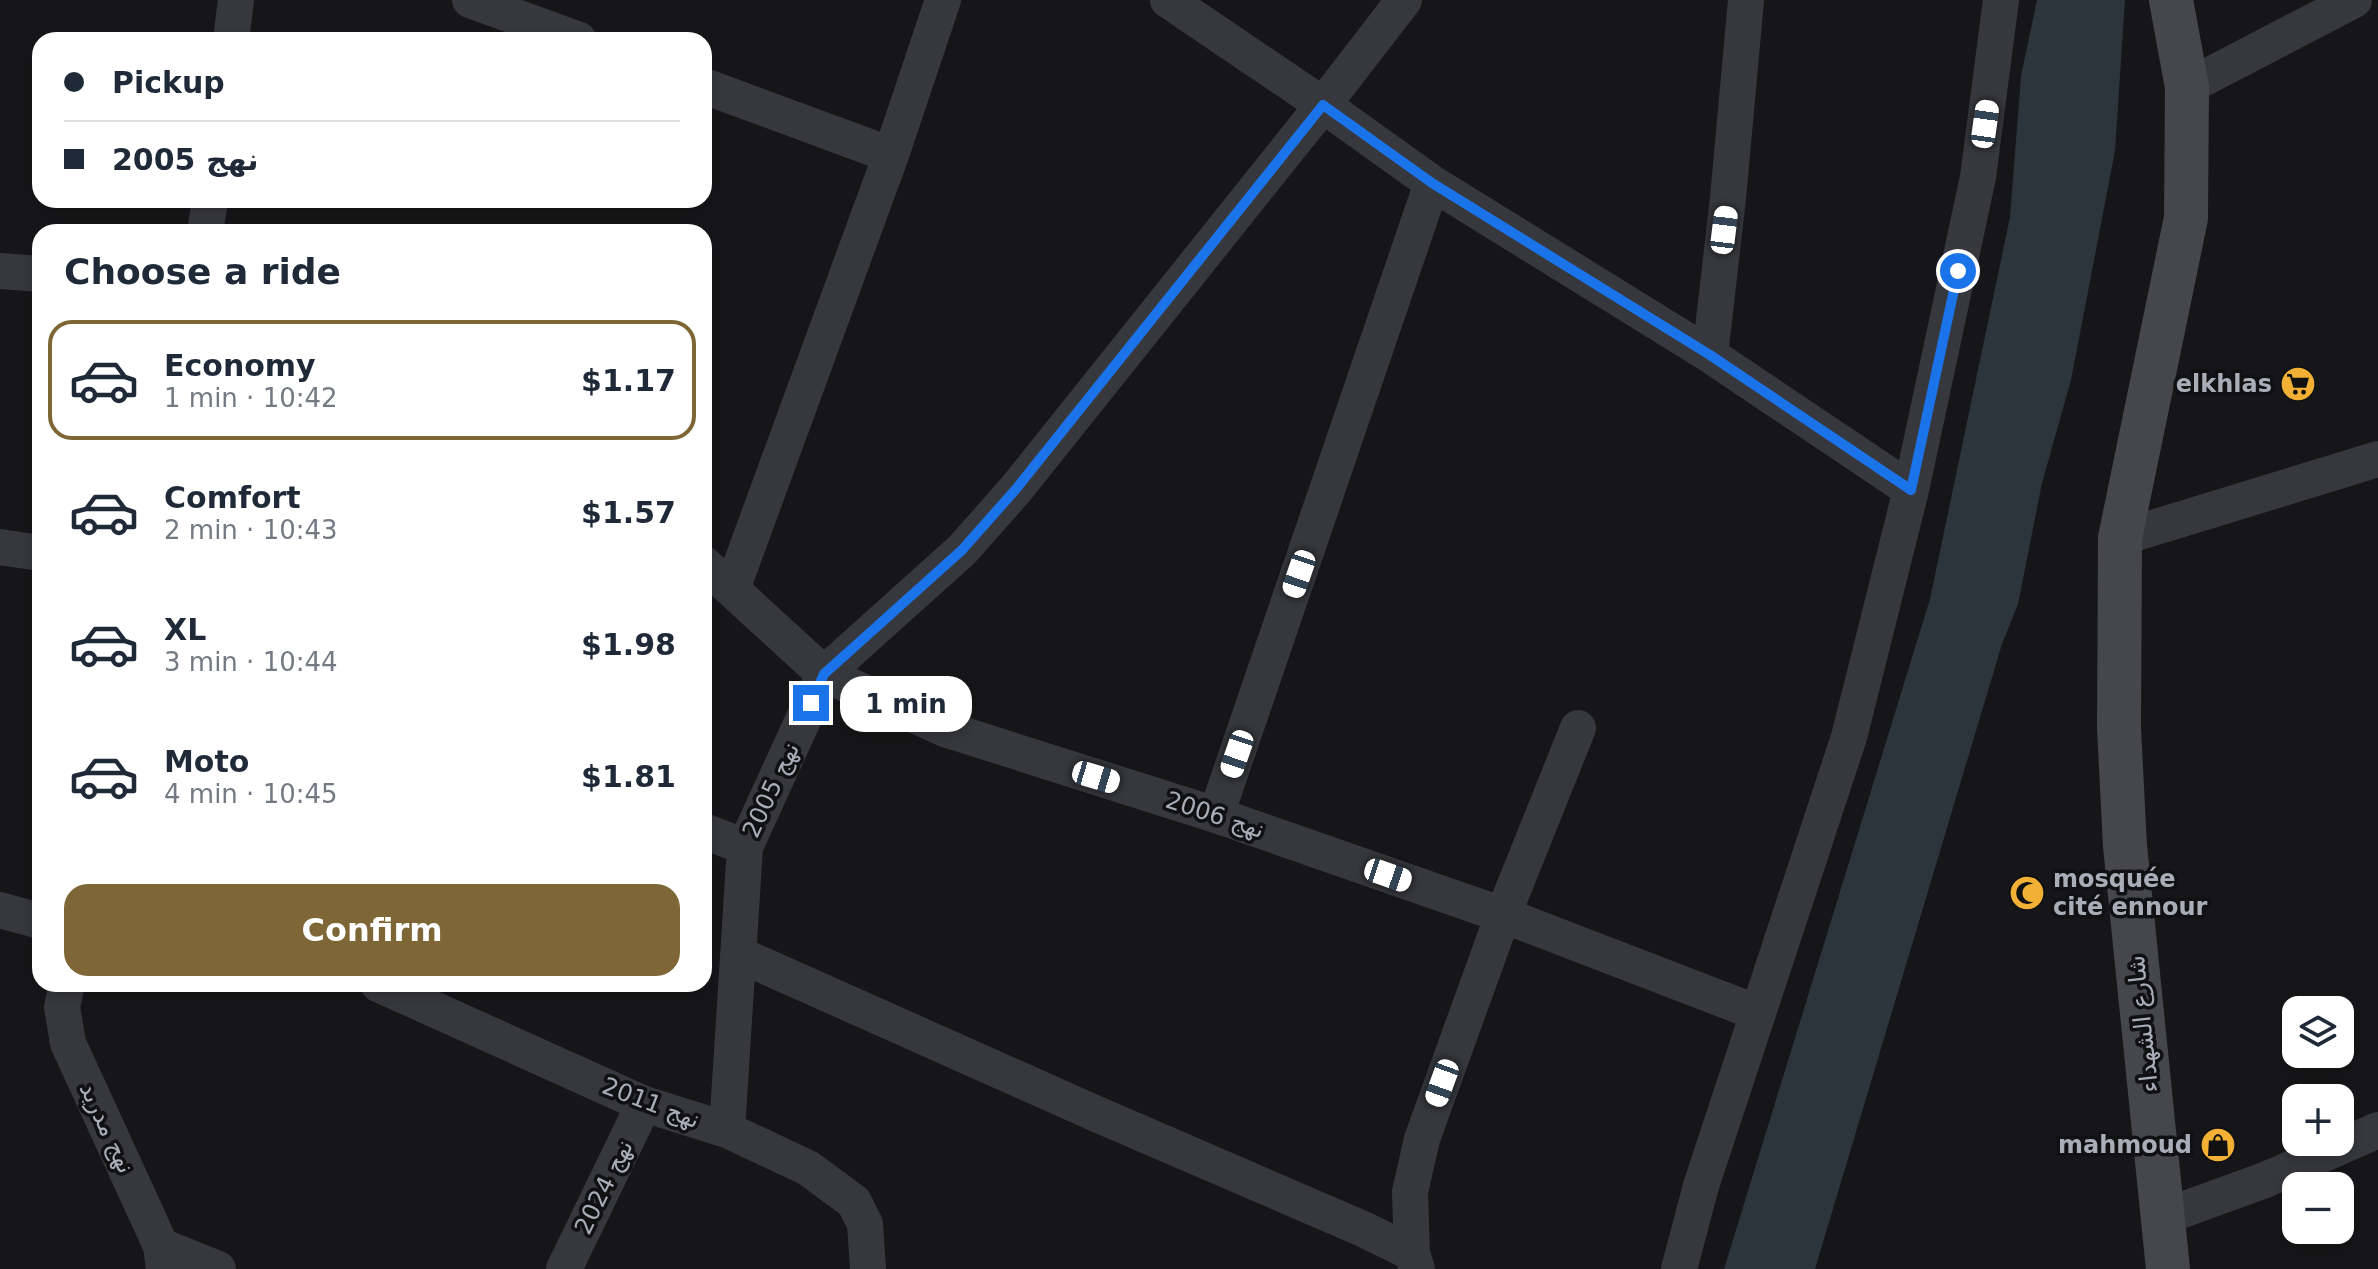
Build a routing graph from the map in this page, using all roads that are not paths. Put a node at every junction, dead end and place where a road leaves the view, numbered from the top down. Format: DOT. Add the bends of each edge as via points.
graph roads {
  1 [pos="236,0"];
  2 [pos="470,0"];
  3 [pos="943,0"];
  4 [pos="1168,0"];
  5 [pos="1404,0"];
  6 [pos="1746,0"];
  7 [pos="2171,0"];
  8 [pos="2354,0"];
  9 [pos="1989,5"];
  10 [pos="232,32"];
  11 [pos="557,32"];
  12 [pos="2187,87"];
  13 [pos="712,89"];
  14 [pos="1323,105"];
  15 [pos="891,155"];
  16 [pos="1432,183"];
  17 [pos="0,271"];
  18 [pos="32,273"];
  19 [pos="1710,355"];
  20 [pos="2378,459"];
  21 [pos="1911,490"];
  22 [pos="2120,538"];
  23 [pos="0,547"];
  24 [pos="32,552"];
  25 [pos="712,571"];
  26 [pos="732,589"];
  27 [pos="824,674"];
  28 [pos="1578,728"];
  29 [pos="1216,815"];
  30 [pos="712,834"];
  31 [pos="745,847"];
  32 [pos="0,910"];
  33 [pos="1503,915"];
  34 [pos="32,919"];
  35 [pos="738,954"];
  36 [pos="65,992"];
  37 [pos="396,992"];
  38 [pos="1758,1013"];
  39 [pos="644,1104"];
  40 [pos="727,1130"];
  41 [pos="2378,1130"];
  42 [pos="2163,1217"];
  43 [pos="163,1258"];
  44 [pos="1415,1261"];
  45 [pos="1681,1268"];
  46 [pos="218,1269"];
  47 [pos="564,1269"];
  48 [pos="868,1269"];
  49 [pos="2168,1269"];
  1 -- 10 [label="street"];
  2 -- 11 [label="street"];
  3 -- 15 [label="street"];
  4 -- 14 [label="street"];
  5 -- 14 [label="street, نهج 2005"];
  6 -- 19 [label="street"];
  7 -- 12 [label="main road, شارع الشهداء"];
  8 -- 12 [label="street"];
  9 -- 21 [label="street" via="1978,177"];
  12 -- 22 [label="main road, شارع الشهداء" via="2186,218"];
  13 -- 15 [label="street"];
  14 -- 16 [label="street"];
  14 -- 27 [label="street, نهج 2005" via="1016,489 962,550"];
  15 -- 26 [label="street"];
  16 -- 19 [label="street"];
  16 -- 29 [label="street"];
  17 -- 18 [label="street"];
  19 -- 21 [label="street"];
  20 -- 22 [label="street"];
  21 -- 38 [label="street" via="1849,737"];
  22 -- 42 [label="main road, شارع الشهداء" via="2119,728 2125,846"];
  23 -- 24 [label="street"];
  25 -- 26 [label="street, نهج 2006"];
  26 -- 27 [label="street, نهج 2006"];
  27 -- 29 [label="street, نهج 2006" via="945,729"];
  27 -- 31 [label="street, نهج 2005"];
  28 -- 33 [label="street"];
  29 -- 33 [label="street, نهج 2006"];
  30 -- 31 [label="street"];
  31 -- 35 [label="street, نهج 2005"];
  32 -- 34 [label="street"];
  33 -- 38 [label="street, نهج 2006"];
  33 -- 44 [label="street" via="1422,1139 1410,1192"];
  35 -- 40 [label="street, نهج 2005"];
  35 -- 44 [label="street" via="1363,1229"];
  36 -- 43 [label="street, نهج مدريد" via="62,1007 68,1043"];
  37 -- 39 [label="street, نهج 2011"];
  38 -- 45 [label="street" via="1701,1186"];
  39 -- 40 [label="street, نهج 2011"];
  39 -- 47 [label="street, نهج 2024"];
  40 -- 48 [label="street, نهج 2011" via="808,1168 854,1202 865,1224"];
  41 -- 42 [label="street"];
  42 -- 49 [label="main road, شارع الشهداء"];
  43 -- 46 [label="street"];
}
